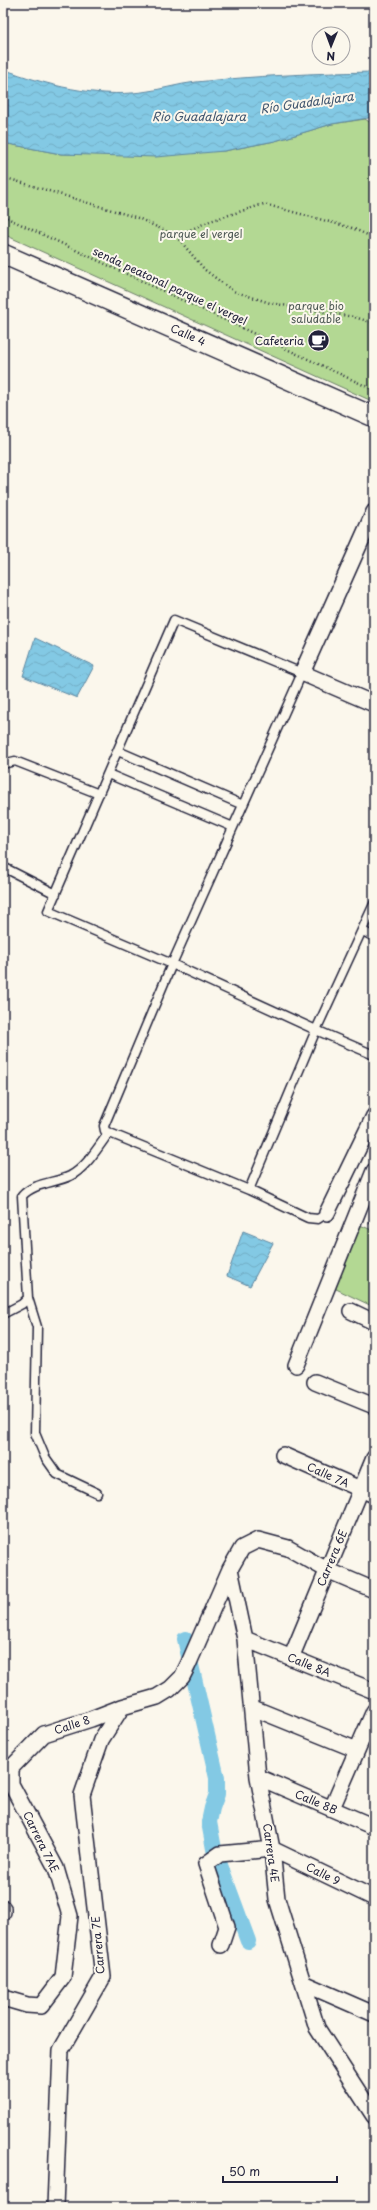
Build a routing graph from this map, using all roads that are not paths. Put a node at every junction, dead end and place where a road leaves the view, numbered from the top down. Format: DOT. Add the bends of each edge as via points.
graph roads {
  1 [pos="3,254"];
  2 [pos="374,417"];
  3 [pos="374,512"];
  4 [pos="302,673"];
  5 [pos="374,704"];
  6 [pos="118,751"];
  7 [pos="3,764"];
  8 [pos="108,774"];
  9 [pos="99,794"];
  10 [pos="243,805"];
  11 [pos="233,827"];
  12 [pos="3,867"];
  13 [pos="56,894"];
  14 [pos="374,906"];
  15 [pos="363,931"];
  16 [pos="374,937"];
  17 [pos="172,964"];
  18 [pos="316,1030"];
  19 [pos="374,1055"];
  20 [pos="374,1116"];
  21 [pos="108,1134"];
  22 [pos="355,1158"];
  23 [pos="374,1166"];
  24 [pos="374,1171"];
  25 [pos="248,1190"];
  26 [pos="327,1213"];
  27 [pos="28,1298"];
  28 [pos="351,1310"];
  29 [pos="3,1314"];
  30 [pos="374,1322"];
  31 [pos="296,1366"];
  32 [pos="315,1382"];
  33 [pos="374,1406"];
  34 [pos="282,1454"];
  35 [pos="374,1458"];
  36 [pos="368,1492"];
  37 [pos="97,1493"];
  38 [pos="230,1570"];
  39 [pos="326,1570"];
  40 [pos="374,1590"];
  41 [pos="245,1639"];
  42 [pos="291,1658"];
  43 [pos="374,1691"];
  44 [pos="122,1707"];
  45 [pos="253,1708"];
  46 [pos="374,1711"];
  47 [pos="357,1750"];
  48 [pos="11,1768"];
  49 [pos="258,1778"];
  50 [pos="332,1808"];
  51 [pos="374,1827"];
  52 [pos="272,1849"];
  53 [pos="374,1898"];
  54 [pos="3,1908"];
  55 [pos="3,1912"];
  56 [pos="221,1945"];
  57 [pos="303,1983"];
  58 [pos="3,1998"];
  59 [pos="374,2014"];
  60 [pos="370,2104"];
  61 [pos="374,2116"];
  62 [pos="55,2207"];
  1 -- 2 [label="street, Calle 4"];
  3 -- 4 [label="street"];
  4 -- 5 [label="street"];
  4 -- 6 [label="lane" via="174,620"];
  4 -- 10 [label="lane"];
  6 -- 8 [label="lane"];
  6 -- 10 [label="lane"];
  7 -- 9 [label="lane" via="15,761"];
  8 -- 9 [label="lane"];
  8 -- 11 [label="lane"];
  9 -- 13 [label="lane"];
  10 -- 11 [label="lane"];
  11 -- 17 [label="lane"];
  12 -- 13 [label="lane"];
  13 -- 17 [label="lane" via="48,911"];
  14 -- 15 [label="lane"];
  15 -- 16 [label="lane"];
  15 -- 18 [label="lane"];
  17 -- 18 [label="lane"];
  17 -- 21 [label="lane" via="104,1126"];
  18 -- 19 [label="lane"];
  18 -- 25 [label="lane"];
  20 -- 22 [label="street"];
  21 -- 25 [label="lane"];
  21 -- 27 [label="lane" via="77,1172 27,1190 22,1196"];
  22 -- 23 [label="street"];
  22 -- 26 [label="street"];
  24 -- 31 [label="street"];
  25 -- 26 [label="lane" via="308,1218 318,1219"];
  27 -- 29 [label="lane"];
  27 -- 37 [label="lane" via="37,1327 35,1432 45,1457 57,1474"];
  28 -- 30 [label="street"];
  32 -- 33 [label="street"];
  34 -- 36 [label="street, Calle 7A"];
  35 -- 36 [label="street, Carrera 6E"];
  36 -- 39 [label="street, Carrera 6E"];
  38 -- 39 [label="street, Calle 8" via="242,1548 258,1540 288,1548"];
  38 -- 41 [label="street, Carrera 4E"];
  38 -- 44 [label="street, Calle 8" via="182,1678 157,1697"];
  39 -- 40 [label="street"];
  39 -- 42 [label="street, Carrera 6E"];
  41 -- 42 [label="street, Calle 8A"];
  41 -- 45 [label="street, Carrera 4E"];
  42 -- 43 [label="street, Calle 8A"];
  44 -- 48 [label="street, Calle 8" via="44,1734"];
  44 -- 62 [label="street, Carrera 7E" via="101,1740 82,1795 103,1977 62,2050"];
  45 -- 47 [label="street"];
  45 -- 49 [label="street, Carrera 4E"];
  46 -- 47 [label="street"];
  47 -- 50 [label="street"];
  48 -- 58 [label="street, Carrera 7AE" via="11,1784 56,1868 70,1916 63,1978 41,2006"];
  49 -- 50 [label="street, Calle 8B"];
  49 -- 52 [label="street, Carrera 4E"];
  50 -- 51 [label="street, Calle 8B"];
  52 -- 53 [label="street, Calle 9"];
  52 -- 56 [label="street" via="220,1854 206,1864 226,1927"];
  52 -- 57 [label="street, Carrera 4E" via="277,1899"];
  54 -- 55 [label="street"];
  57 -- 59 [label="street"];
  57 -- 60 [label="street, Carrera 4E" via="317,2028"];
  60 -- 61 [label="street, Carrera 4E"];
}
